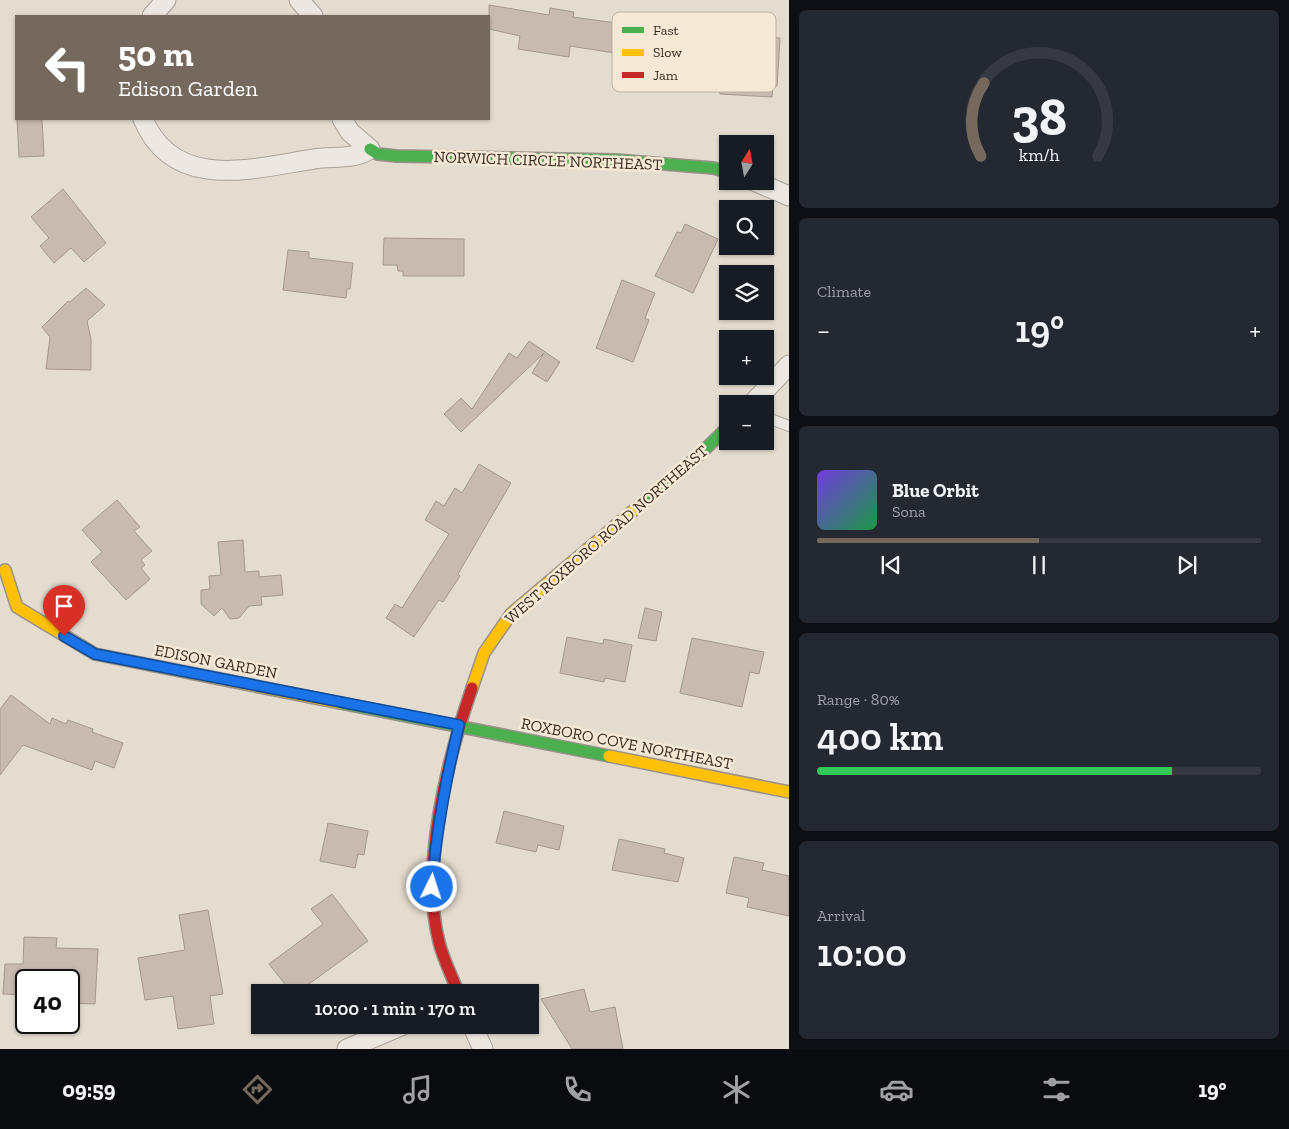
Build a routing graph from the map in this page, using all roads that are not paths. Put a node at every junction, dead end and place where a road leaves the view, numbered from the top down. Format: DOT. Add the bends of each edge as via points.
graph roads {
  1 [pos="166,0"];
  2 [pos="299,0"];
  3 [pos="153,15"];
  4 [pos="312,15"];
  5 [pos="144,120"];
  6 [pos="343,120"];
  7 [pos="370,149"];
  8 [pos="719,170"];
  9 [pos="774,190"];
  10 [pos="789,196"];
  11 [pos="789,366"];
  12 [pos="761,395"];
  13 [pos="774,420"];
  14 [pos="789,426"];
  15 [pos="719,436"];
  16 [pos="5,570"];
  17 [pos="459,725"];
  18 [pos="789,792"];
  19 [pos="455,984"];
  20 [pos="382,1034"];
  21 [pos="476,1034"];
  22 [pos="347,1049"];
  23 [pos="483,1049"];
  1 -- 3 [label="street"];
  2 -- 4 [label="street"];
  5 -- 7 [label="street" via="154,138 170,153 186,164 215,171 244,171 315,158 363,154"];
  6 -- 7 [label="street" via="350,132"];
  7 -- 8 [label="street, NORWICH CIRCLE NORTHEAST" via="378,154 396,156 616,160"];
  9 -- 10 [label="street"];
  11 -- 12 [label="street"];
  13 -- 14 [label="lane"];
  15 -- 17 [label="street, WEST ROXBORO ROAD NORTHEAST" via="511,614 484,653"];
  16 -- 17 [label="street, EDISON GARDEN" via="17,607 95,654"];
  17 -- 18 [label="street, ROXBORO COVE NORTHEAST"];
  17 -- 19 [label="street, WEST ROXBORO ROAD NORTHEAST" via="435,848 432,887 439,942"];
  20 -- 22 [label="street"];
  21 -- 23 [label="street"];
}
